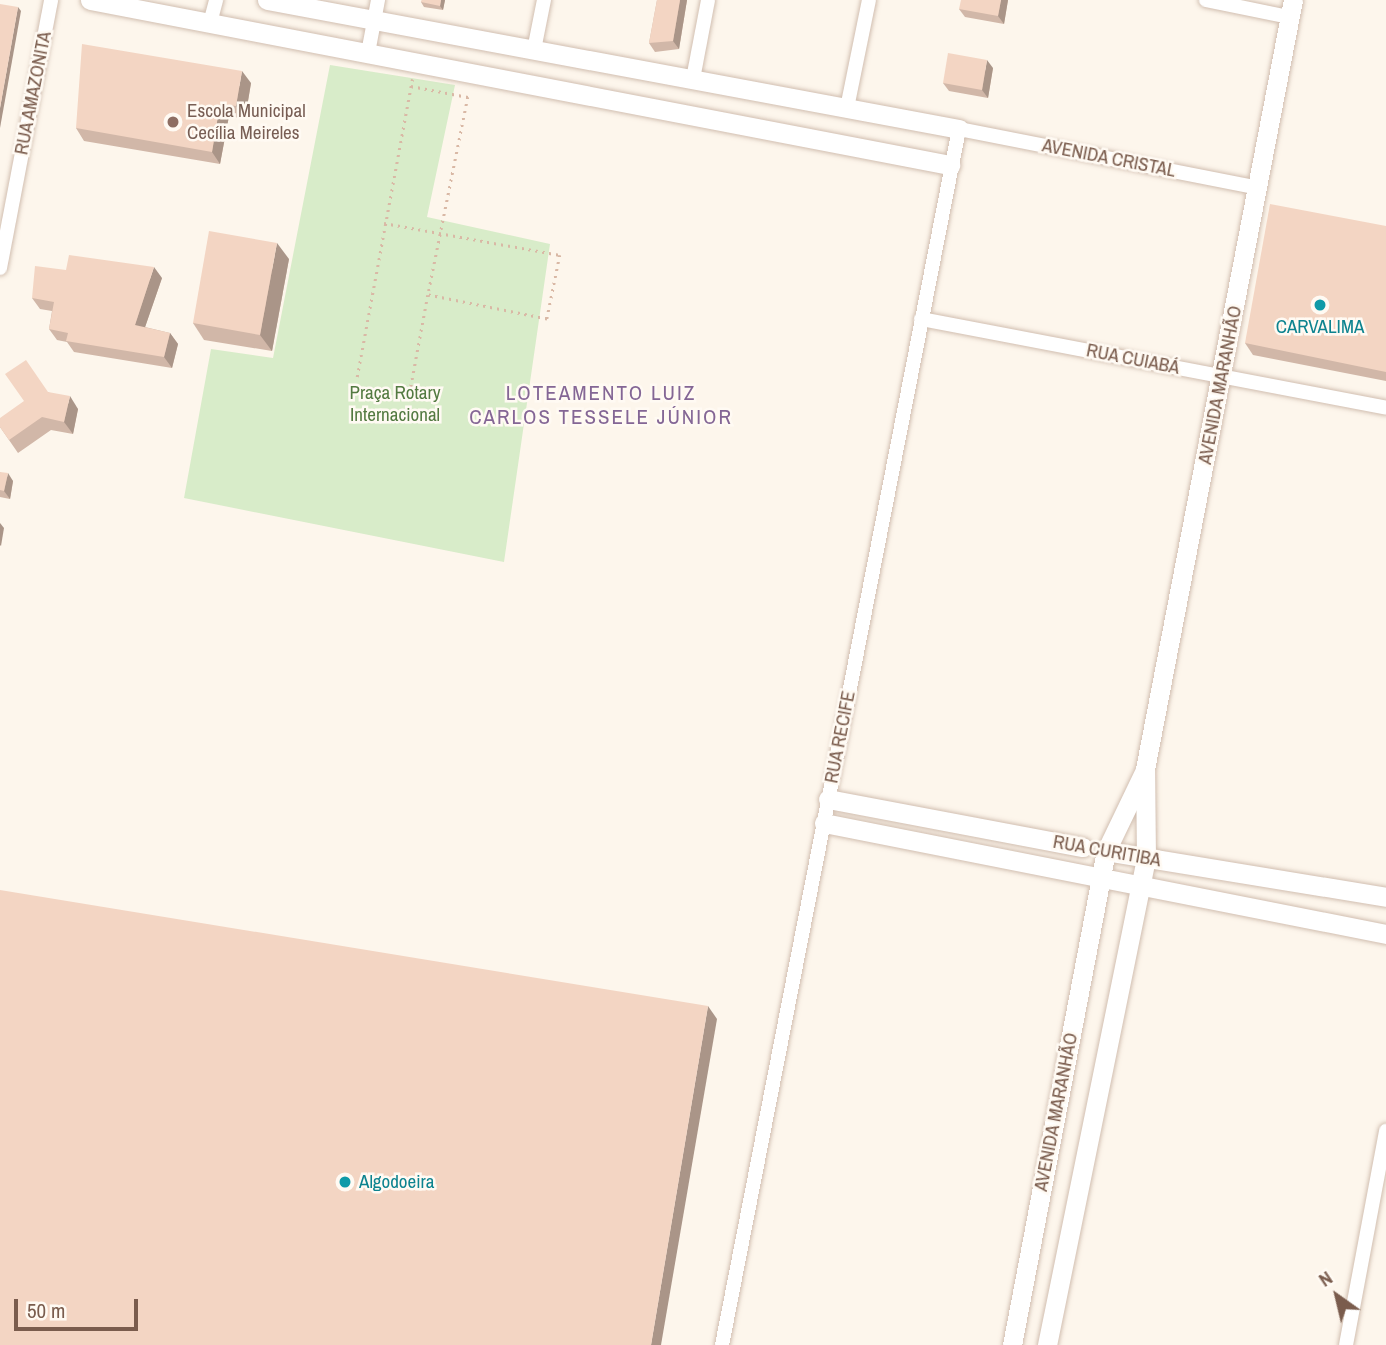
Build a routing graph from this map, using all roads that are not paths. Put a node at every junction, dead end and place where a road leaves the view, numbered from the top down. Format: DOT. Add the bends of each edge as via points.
graph roads {
  1 [pos="51,0"];
  2 [pos="90,0"];
  3 [pos="216,0"];
  4 [pos="267,0"];
  5 [pos="378,0"];
  6 [pos="544,0"];
  7 [pos="708,0"];
  8 [pos="869,0"];
  9 [pos="1206,0"];
  10 [pos="1291,8"];
  11 [pos="374,20"];
  12 [pos="210,23"];
  13 [pos="534,50"];
  14 [pos="368,53"];
  15 [pos="693,79"];
  16 [pos="847,108"];
  17 [pos="959,129"];
  18 [pos="950,165"];
  19 [pos="1259,188"];
  20 [pos="0,268"];
  21 [pos="921,319"];
  22 [pos="1221,376"];
  23 [pos="1386,408"];
  24 [pos="1145,769"];
  25 [pos="828,799"];
  26 [pos="824,823"];
  27 [pos="1083,847"];
  28 [pos="1106,851"];
  29 [pos="1146,858"];
  30 [pos="1100,880"];
  31 [pos="1139,888"];
  32 [pos="1386,897"];
  33 [pos="1386,934"];
  34 [pos="1386,1131"];
  35 [pos="722,1345"];
  36 [pos="1012,1345"];
  37 [pos="1047,1345"];
  38 [pos="1346,1345"];
  1 -- 20 [label="street, RUA AMAZONITA"];
  2 -- 12 [label="street"];
  3 -- 12 [label="street"];
  4 -- 11 [label="street"];
  5 -- 11 [label="street"];
  6 -- 13 [label="street"];
  7 -- 15 [label="street"];
  8 -- 16 [label="street"];
  9 -- 10 [label="street"];
  10 -- 19 [label="street, AVENIDA MARANHÃO"];
  11 -- 13 [label="street"];
  11 -- 14 [label="street"];
  12 -- 14 [label="street"];
  13 -- 15 [label="street"];
  14 -- 18 [label="street"];
  15 -- 16 [label="street"];
  16 -- 17 [label="street"];
  17 -- 18 [label="street, RUA RECIFE"];
  17 -- 19 [label="street, AVENIDA CRISTAL"];
  18 -- 21 [label="street, RUA RECIFE"];
  19 -- 22 [label="street, AVENIDA MARANHÃO"];
  21 -- 22 [label="street, RUA CUIABÁ"];
  21 -- 25 [label="street, RUA RECIFE"];
  22 -- 23 [label="street, RUA CUIABÁ"];
  22 -- 24 [label="street, AVENIDA MARANHÃO"];
  24 -- 28 [label="street, AVENIDA MARANHÃO"];
  24 -- 29 [label="street, AVENIDA MARANHÃO"];
  25 -- 26 [label="street, RUA RECIFE"];
  25 -- 27 [label="street, RUA CURITIBA"];
  26 -- 30 [label="street, RUA CURITIBA"];
  26 -- 35 [label="street, RUA RECIFE"];
  27 -- 28 [label="street, RUA CURITIBA"];
  28 -- 29 [label="street, RUA CURITIBA"];
  28 -- 30 [label="street, AVENIDA MARANHÃO"];
  29 -- 31 [label="street, AVENIDA MARANHÃO"];
  29 -- 32 [label="street, RUA CURITIBA"];
  30 -- 31 [label="street, RUA CURITIBA"];
  30 -- 36 [label="street, AVENIDA MARANHÃO"];
  31 -- 33 [label="street, RUA CURITIBA"];
  31 -- 37 [label="street, AVENIDA MARANHÃO"];
  34 -- 38 [label="street"];
}
